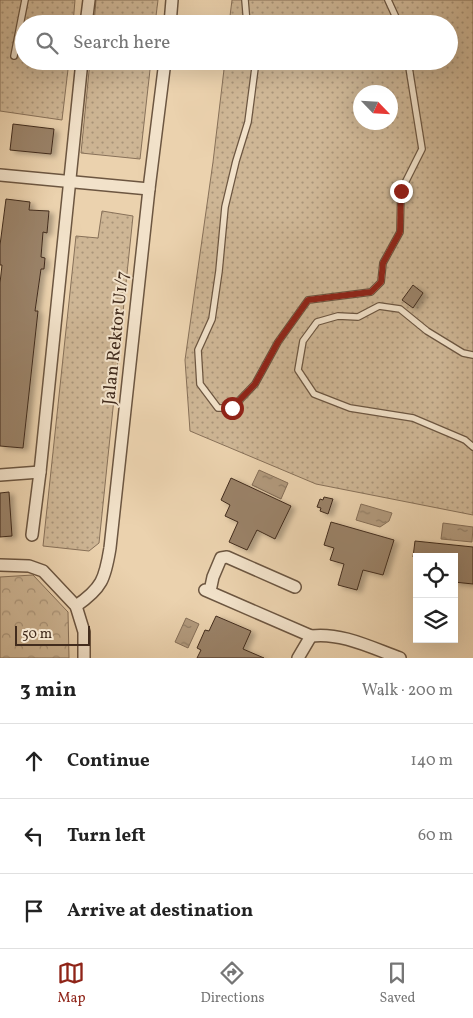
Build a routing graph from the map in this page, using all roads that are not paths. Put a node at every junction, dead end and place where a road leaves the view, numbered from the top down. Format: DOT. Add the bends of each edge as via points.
graph roads {
  1 [pos="25,0"];
  2 [pos="88,0"];
  3 [pos="172,0"];
  4 [pos="245,0"];
  5 [pos="388,0"];
  6 [pos="22,15"];
  7 [pos="87,15"];
  8 [pos="171,15"];
  9 [pos="246,15"];
  10 [pos="395,15"];
  11 [pos="15,51"];
  12 [pos="14,56"];
  13 [pos="81,70"];
  14 [pos="164,70"];
  15 [pos="255,70"];
  16 [pos="409,70"];
  17 [pos="0,175"];
  18 [pos="70,182"];
  19 [pos="149,189"];
  20 [pos="473,355"];
  21 [pos="473,448"];
  22 [pos="40,472"];
  23 [pos="0,475"];
  24 [pos="32,535"];
  25 [pos="0,565"];
  26 [pos="294,587"];
  27 [pos="76,606"];
  28 [pos="311,636"];
  29 [pos="84,658"];
  30 [pos="298,658"];
  31 [pos="400,658"];
  1 -- 6 [label="lane"];
  2 -- 7 [label="street"];
  3 -- 8 [label="street"];
  4 -- 9 [label="lane"];
  5 -- 10 [label="lane"];
  11 -- 12 [label="lane"];
  13 -- 18 [label="street"];
  14 -- 19 [label="street, Jalan Rektor U1/7"];
  15 -- 16 [label="lane" via="248,122 226,207 212,319 198,350 200,384 218,408 232,408 255,384 278,342 308,300 371,292 381,282 383,263 400,232 401,191 422,149"];
  17 -- 18 [label="street"];
  18 -- 19 [label="street"];
  18 -- 22 [label="street"];
  19 -- 27 [label="street, Jalan Rektor U1/7" via="109,557 106,574 98,586 91,596"];
  20 -- 21 [label="lane" via="463,353 427,331 400,309 379,306 358,317 338,316 317,322 303,341 298,370 314,394 350,408 414,418 465,440"];
  22 -- 23 [label="street"];
  22 -- 24 [label="street"];
  25 -- 27 [label="street" via="43,570"];
  26 -- 28 [label="street" via="227,557 222,558 208,590"];
  27 -- 29 [label="street" via="84,632"];
  28 -- 30 [label="street"];
  28 -- 31 [label="street" via="325,634 342,638"];
}
